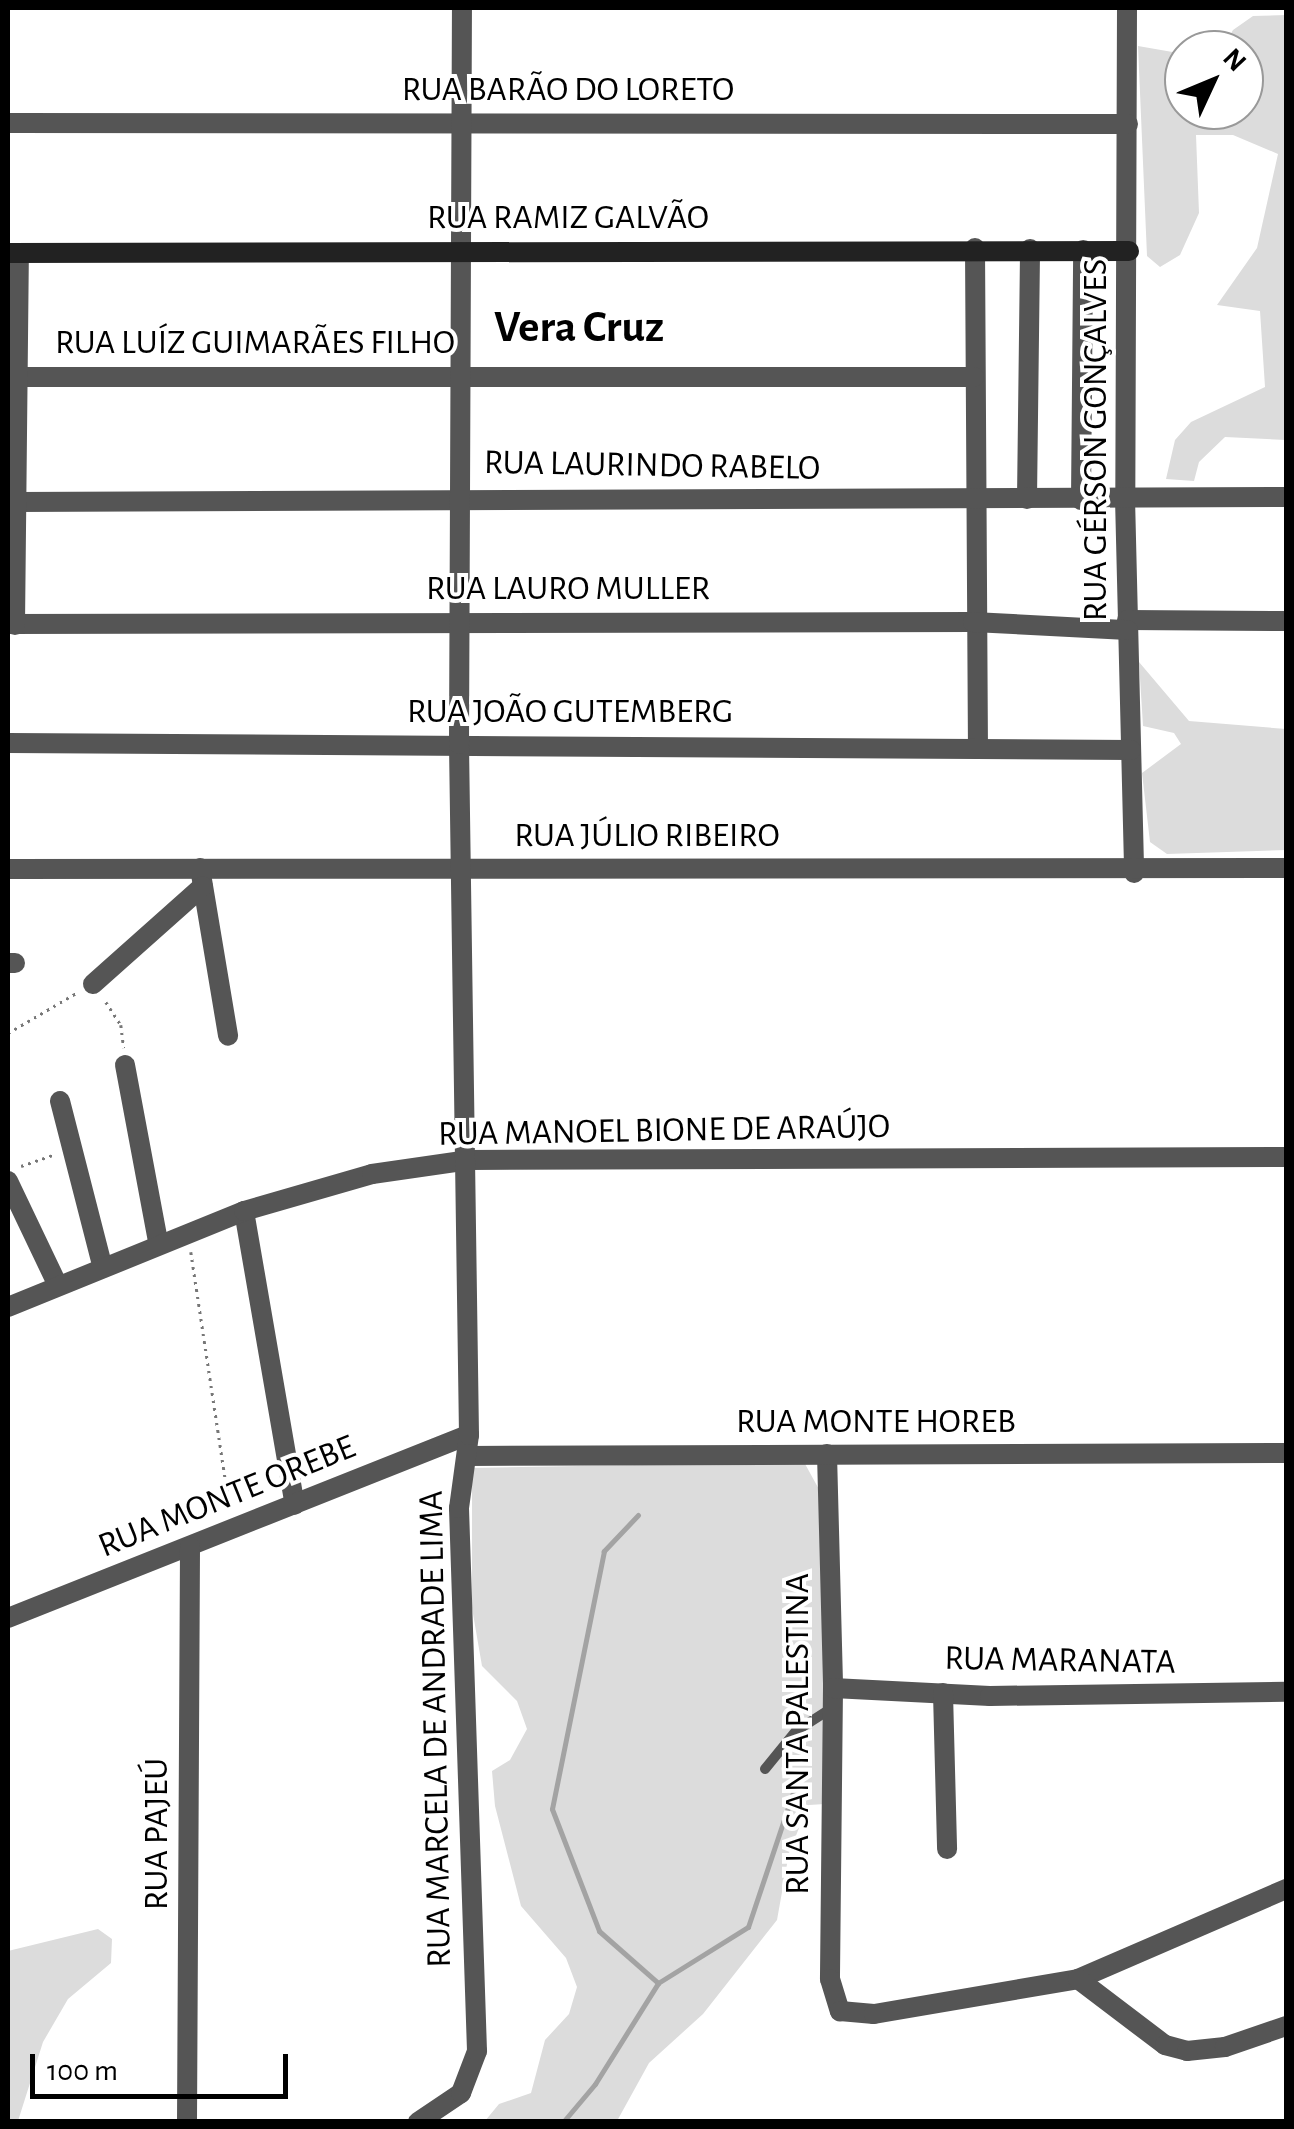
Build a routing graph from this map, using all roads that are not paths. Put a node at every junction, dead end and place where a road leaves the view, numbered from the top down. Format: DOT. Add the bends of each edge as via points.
graph roads {
  1 [pos="462,8"];
  2 [pos="1126,8"];
  3 [pos="465,122"];
  4 [pos="8,123"];
  5 [pos="1128,124"];
  6 [pos="976,248"];
  7 [pos="1030,248"];
  8 [pos="1083,250"];
  9 [pos="1128,251"];
  10 [pos="464,252"];
  11 [pos="13,253"];
  12 [pos="463,374"];
  13 [pos="974,376"];
  14 [pos="18,377"];
  15 [pos="462,496"];
  16 [pos="1286,497"];
  17 [pos="1125,498"];
  18 [pos="1027,499"];
  19 [pos="1081,500"];
  20 [pos="16,502"];
  21 [pos="978,502"];
  22 [pos="460,620"];
  23 [pos="1286,621"];
  24 [pos="973,622"];
  25 [pos="11,624"];
  26 [pos="1128,625"];
  27 [pos="8,743"];
  28 [pos="460,744"];
  29 [pos="978,748"];
  30 [pos="1131,750"];
  31 [pos="460,868"];
  32 [pos="1286,868"];
  33 [pos="8,869"];
  34 [pos="1134,872"];
  35 [pos="201,877"];
  36 [pos="93,984"];
  37 [pos="228,1036"];
  38 [pos="124,1065"];
  39 [pos="60,1101"];
  40 [pos="1286,1157"];
  41 [pos="468,1160"];
  42 [pos="8,1181"];
  43 [pos="244,1212"];
  44 [pos="158,1242"];
  45 [pos="102,1265"];
  46 [pos="58,1286"];
  47 [pos="8,1308"];
  48 [pos="468,1446"];
  49 [pos="1286,1453"];
  50 [pos="827,1454"];
  51 [pos="295,1505"];
  52 [pos="190,1546"];
  53 [pos="8,1618"];
  54 [pos="1286,1692"];
  55 [pos="943,1694"];
  56 [pos="833,1698"];
  57 [pos="765,1769"];
  58 [pos="946,1849"];
  59 [pos="1286,1889"];
  60 [pos="1078,1979"];
  61 [pos="1286,2026"];
  62 [pos="188,2122"];
  63 [pos="418,2122"];
  1 -- 3 [label="street, RUA MARCELA DE ANDRADE LIMA"];
  2 -- 5 [label="street, RUA GÉRSON GONÇALVES"];
  3 -- 4 [label="street, RUA BARÃO DO LORETO"];
  3 -- 5 [label="street, RUA BARÃO DO LORETO"];
  3 -- 10 [label="street, RUA MARCELA DE ANDRADE LIMA"];
  5 -- 9 [label="street, RUA GÉRSON GONÇALVES"];
  6 -- 7 [label="street, RUA RAMIZ GALVÃO"];
  6 -- 10 [label="street, RUA RAMIZ GALVÃO"];
  6 -- 13 [label="street"];
  7 -- 8 [label="street, RUA RAMIZ GALVÃO"];
  7 -- 18 [label="street"];
  8 -- 9 [label="street, RUA RAMIZ GALVÃO"];
  8 -- 19 [label="street"];
  9 -- 17 [label="street, RUA GÉRSON GONÇALVES"];
  10 -- 11 [label="street, RUA RAMIZ GALVÃO"];
  10 -- 12 [label="street, RUA MARCELA DE ANDRADE LIMA"];
  11 -- 14 [label="street"];
  12 -- 13 [label="street, RUA LUÍZ GUIMARÃES FILHO"];
  12 -- 14 [label="street, RUA LUÍZ GUIMARÃES FILHO"];
  12 -- 15 [label="street, RUA MARCELA DE ANDRADE LIMA"];
  13 -- 21 [label="street"];
  14 -- 20 [label="street"];
  15 -- 20 [label="street, RUA LAURINDO RABELO"];
  15 -- 21 [label="street, RUA LAURINDO RABELO"];
  15 -- 22 [label="street, RUA MARCELA DE ANDRADE LIMA"];
  16 -- 17 [label="street, RUA LAURINDO RABELO"];
  17 -- 19 [label="street, RUA LAURINDO RABELO"];
  17 -- 26 [label="street, RUA GÉRSON GONÇALVES"];
  18 -- 19 [label="street, RUA LAURINDO RABELO"];
  18 -- 21 [label="street, RUA LAURINDO RABELO"];
  20 -- 25 [label="street"];
  21 -- 24 [label="street"];
  22 -- 24 [label="street, RUA LAURO MULLER"];
  22 -- 25 [label="street, RUA LAURO MULLER"];
  22 -- 28 [label="street, RUA MARCELA DE ANDRADE LIMA"];
  23 -- 26 [label="street, RUA LAURO MULLER"];
  24 -- 26 [label="street, RUA LAURO MULLER"];
  24 -- 29 [label="street"];
  26 -- 30 [label="street, RUA GÉRSON GONÇALVES"];
  27 -- 28 [label="street, RUA JOÃO GUTEMBERG"];
  28 -- 29 [label="street, RUA JOÃO GUTEMBERG"];
  28 -- 31 [label="street, RUA MARCELA DE ANDRADE LIMA"];
  29 -- 30 [label="street, RUA JOÃO GUTEMBERG"];
  30 -- 34 [label="street, RUA GÉRSON GONÇALVES"];
  31 -- 34 [label="street, RUA JÚLIO RIBEIRO"];
  31 -- 35 [label="street, RUA JÚLIO RIBEIRO"];
  31 -- 41 [label="street, RUA MARCELA DE ANDRADE LIMA"];
  32 -- 34 [label="street, RUA JÚLIO RIBEIRO"];
  33 -- 35 [label="street, RUA JÚLIO RIBEIRO"];
  35 -- 36 [label="street"];
  35 -- 37 [label="street"];
  38 -- 44 [label="street"];
  39 -- 45 [label="street"];
  40 -- 41 [label="street, RUA MANOEL BIONE DE ARAÚJO"];
  41 -- 43 [label="street, RUA MANOEL BIONE DE ARAÚJO" via="372,1174"];
  41 -- 48 [label="street, RUA MARCELA DE ANDRADE LIMA"];
  42 -- 46 [label="street"];
  43 -- 44 [label="street, RUA MANOEL BIONE DE ARAÚJO"];
  43 -- 51 [label="street"];
  44 -- 45 [label="street, RUA MANOEL BIONE DE ARAÚJO"];
  45 -- 46 [label="street, RUA MANOEL BIONE DE ARAÚJO"];
  46 -- 47 [label="street, RUA MANOEL BIONE DE ARAÚJO"];
  48 -- 50 [label="street, RUA MONTE HOREB"];
  48 -- 51 [label="street, RUA MONTE OREBE"];
  48 -- 63 [label="street, RUA MARCELA DE ANDRADE LIMA" via="459,1508 477,2051 461,2093"];
  49 -- 50 [label="street, RUA MONTE HOREB"];
  50 -- 56 [label="street, RUA SANTA PALESTINA"];
  51 -- 52 [label="street, RUA MONTE OREBE"];
  52 -- 53 [label="street, RUA MONTE OREBE"];
  52 -- 62 [label="street, RUA PAJEÚ"];
  54 -- 55 [label="street, RUA MARANATA"];
  55 -- 56 [label="street, RUA MARANATA"];
  55 -- 58 [label="street"];
  56 -- 57 [label="lane"];
  56 -- 60 [label="street, RUA SANTA PALESTINA" via="830,1979 840,2011 874,2014"];
  59 -- 60 [label="street"];
  60 -- 61 [label="street" via="1164,2044 1187,2051 1225,2047"];
}
